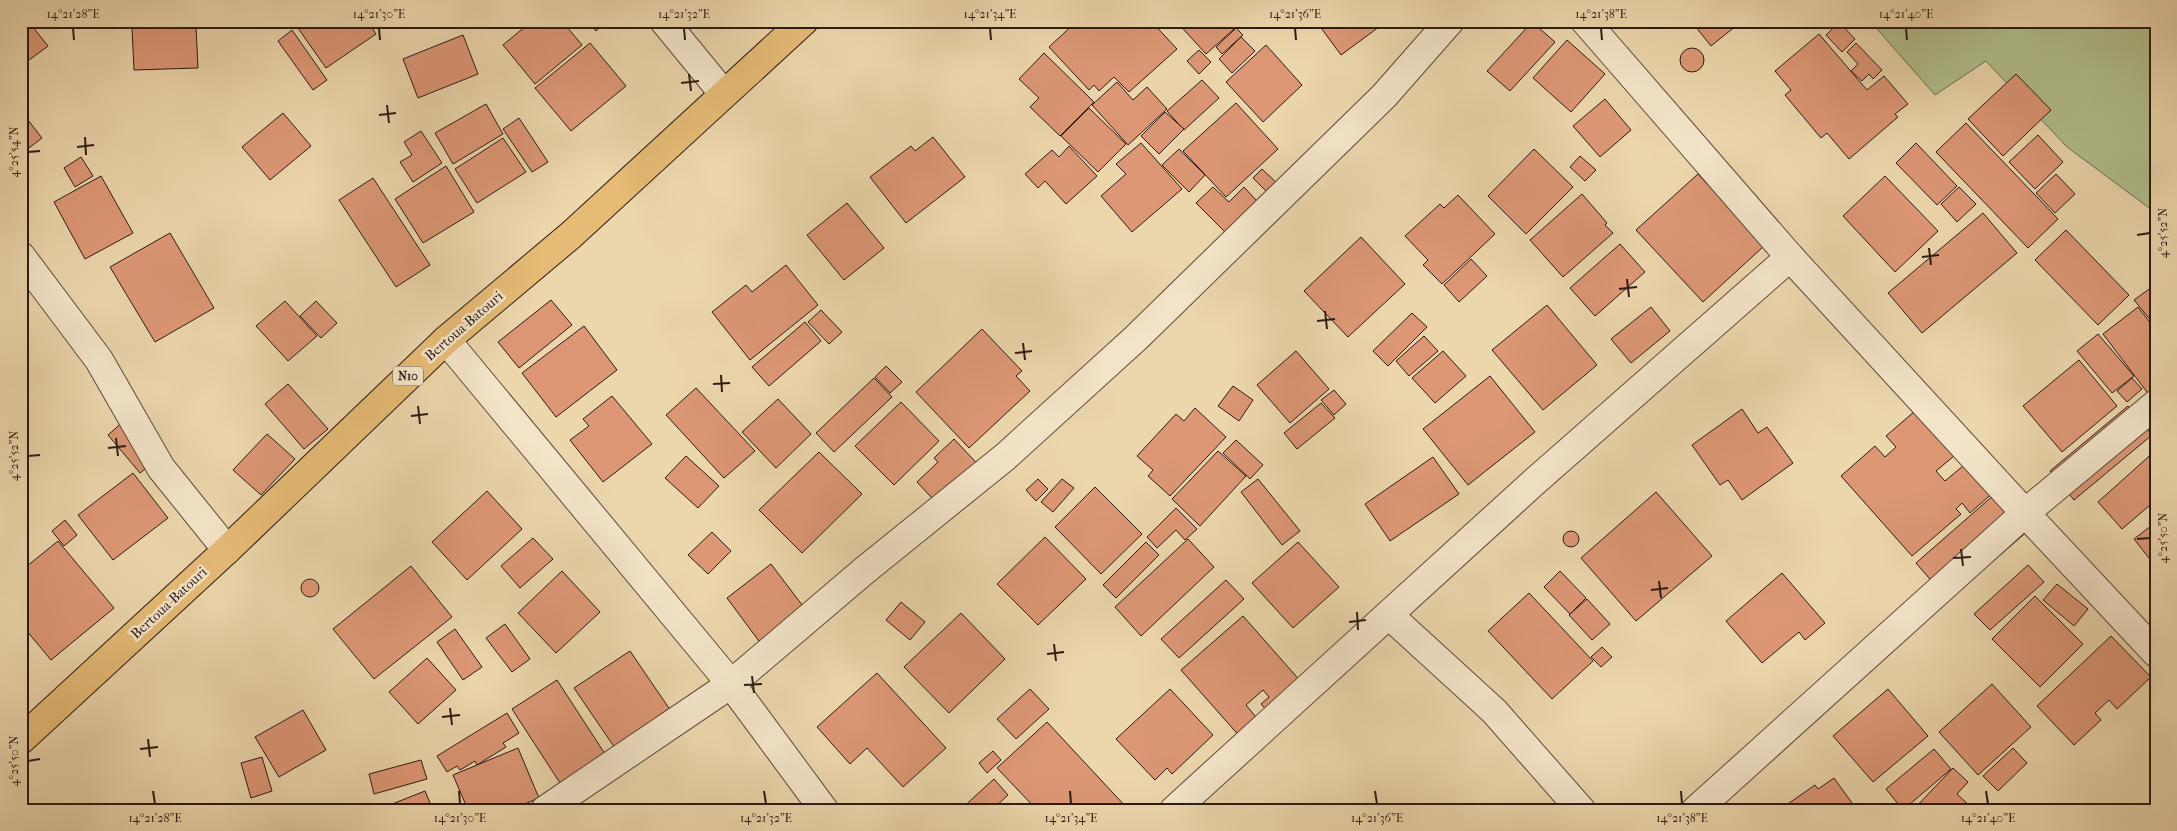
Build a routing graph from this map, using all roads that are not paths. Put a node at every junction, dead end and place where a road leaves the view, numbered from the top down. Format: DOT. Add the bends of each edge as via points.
graph roads {
  1 [pos="664,21"];
  2 [pos="804,21"];
  3 [pos="1450,21"];
  4 [pos="1585,21"];
  5 [pos="724,93"];
  6 [pos="21,256"];
  7 [pos="1790,257"];
  8 [pos="446,340"];
  9 [pos="2156,404"];
  10 [pos="2025,513"];
  11 [pos="227,550"];
  12 [pos="1389,615"];
  13 [pos="2156,653"];
  14 [pos="731,684"];
  15 [pos="21,740"];
  16 [pos="545,810"];
  17 [pos="824,810"];
  18 [pos="1174,810"];
  19 [pos="1581,810"];
  20 [pos="1696,810"];
  1 -- 5 [label="street"];
  2 -- 5 [label="highway, Bertoua-Batouri / N10"];
  3 -- 14 [label="street" via="1384,96 1136,338 1005,457"];
  4 -- 7 [label="street"];
  5 -- 8 [label="highway, Bertoua-Batouri / N10" via="571,235"];
  6 -- 11 [label="street" via="99,360 161,468"];
  7 -- 10 [label="street"];
  7 -- 12 [label="street" via="1533,483"];
  8 -- 11 [label="highway, Bertoua-Batouri / N10"];
  8 -- 14 [label="street"];
  9 -- 10 [label="street"];
  10 -- 13 [label="street"];
  10 -- 20 [label="street"];
  11 -- 15 [label="highway, Bertoua-Batouri / N10"];
  12 -- 18 [label="street"];
  12 -- 19 [label="street" via="1494,710"];
  14 -- 16 [label="street"];
  14 -- 17 [label="street"];
}
